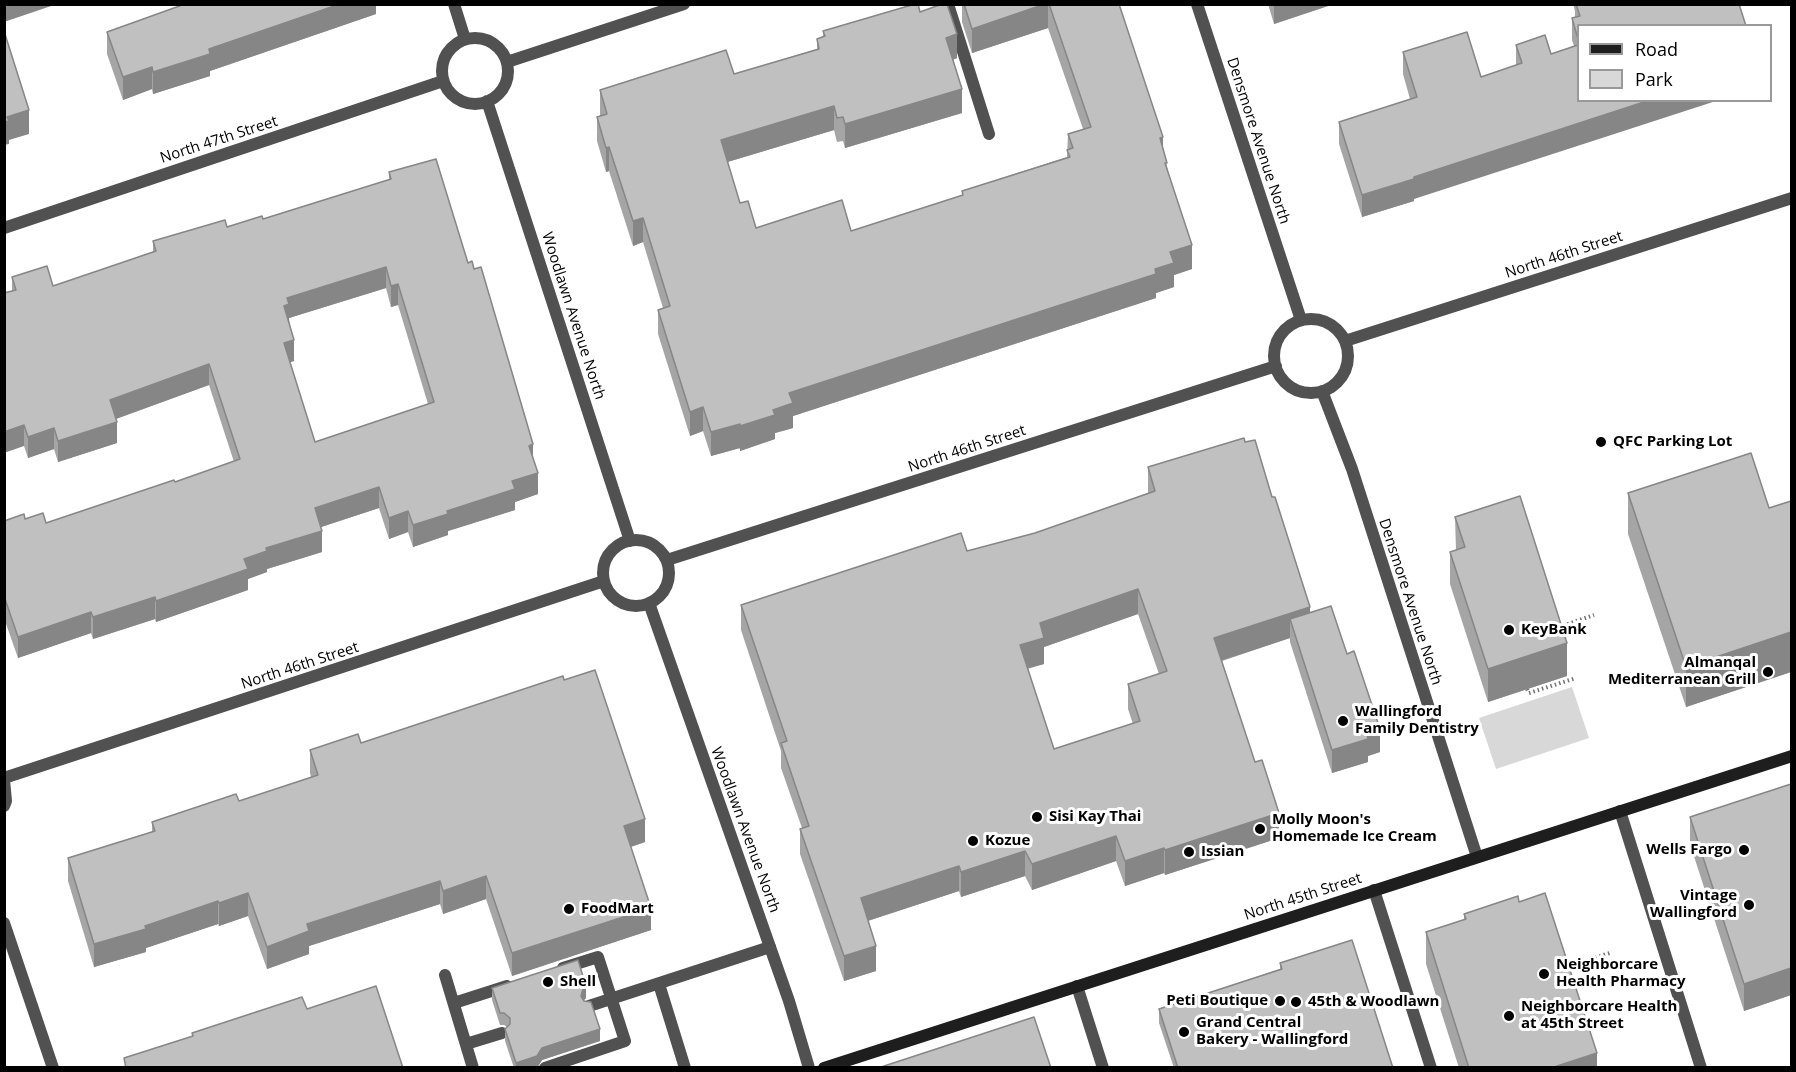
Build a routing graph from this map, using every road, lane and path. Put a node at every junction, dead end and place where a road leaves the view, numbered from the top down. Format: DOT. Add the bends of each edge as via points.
graph roads {
  1 [pos="454,4"];
  2 [pos="684,4"];
  3 [pos="948,4"];
  4 [pos="1197,4"];
  5 [pos="465,39"];
  6 [pos="507,62"];
  7 [pos="443,81"];
  8 [pos="487,101"];
  9 [pos="989,134"];
  10 [pos="1791,198"];
  11 [pos="4,228"];
  12 [pos="1301,320"];
  13 [pos="1345,341"];
  14 [pos="1276,366"];
  15 [pos="1322,391"];
  16 [pos="630,541"];
  17 [pos="667,560"];
  18 [pos="604,581"];
  19 [pos="649,603"];
  20 [pos="1594,615"];
  21 [pos="1559,627"];
  22 [pos="1576,678"];
  23 [pos="1527,689"];
  24 [pos="1791,756"];
  25 [pos="4,779"];
  26 [pos="4,806"];
  27 [pos="1620,811"];
  28 [pos="1477,857"];
  29 [pos="1374,890"];
  30 [pos="4,923"];
  31 [pos="770,947"];
  32 [pos="1610,953"];
  33 [pos="1561,968"];
  34 [pos="554,971"];
  35 [pos="445,975"];
  36 [pos="520,981"];
  37 [pos="658,984"];
  38 [pos="1077,986"];
  39 [pos="612,998"];
  40 [pos="454,1003"];
  41 [pos="589,1006"];
  42 [pos="502,1033"];
  43 [pos="466,1044"];
  44 [pos="52,1068"];
  45 [pos="473,1068"];
  46 [pos="545,1068"];
  47 [pos="685,1068"];
  48 [pos="810,1068"];
  49 [pos="824,1068"];
  50 [pos="1102,1068"];
  51 [pos="1431,1068"];
  52 [pos="1701,1068"];
  1 -- 5 [label="street"];
  2 -- 6 [label="street"];
  3 -- 9 [label="street"];
  4 -- 12 [label="street, Densmore Avenue North"];
  5 -- 6 [label="street" via="494,43"];
  5 -- 7 [label="street" via="451,47 444,57"];
  6 -- 8 [label="street" via="505,85"];
  7 -- 8 [label="street" via="460,101"];
  7 -- 11 [label="street, North 47th Street"];
  8 -- 16 [label="street, Woodlawn Avenue North"];
  10 -- 13 [label="street, North 46th Street"];
  12 -- 13 [label="street" via="1330,324"];
  12 -- 14 [label="street" via="1286,328 1279,338 1274,350"];
  13 -- 15 [label="street" via="1348,365 1334,385"];
  14 -- 15 [label="street" via="1278,374 1298,391"];
  14 -- 17 [label="street, North 46th Street"];
  15 -- 28 [label="street, Densmore Avenue North" via="1352,469"];
  16 -- 17 [label="street" via="646,541"];
  16 -- 18 [label="street" via="614,548 607,557"];
  17 -- 19 [label="street" via="667,588"];
  18 -- 19 [label="street" via="612,597 621,603"];
  18 -- 25 [label="street, North 46th Street"];
  19 -- 31 [label="street, Woodlawn Avenue North"];
  20 -- 21 [label="path"];
  22 -- 23 [label="path" via="1529,693"];
  24 -- 27 [label="main road, North 45th Street"];
  25 -- 26 [label="street"];
  27 -- 28 [label="main road, North 45th Street"];
  27 -- 52 [label="street"];
  28 -- 29 [label="main road, North 45th Street"];
  29 -- 38 [label="main road, North 45th Street"];
  29 -- 51 [label="street"];
  30 -- 44 [label="street"];
  31 -- 37 [label="street"];
  31 -- 48 [label="street, Woodlawn Avenue North"];
  32 -- 33 [label="path"];
  34 -- 39 [label="street" via="598,957"];
  35 -- 40 [label="street"];
  36 -- 40 [label="street"];
  37 -- 39 [label="street"];
  37 -- 47 [label="street"];
  38 -- 49 [label="main road, North 45th Street"];
  38 -- 50 [label="street"];
  39 -- 41 [label="street"];
  39 -- 46 [label="street" via="625,1041"];
  40 -- 43 [label="street"];
  42 -- 43 [label="street"];
  43 -- 45 [label="street"];
}
